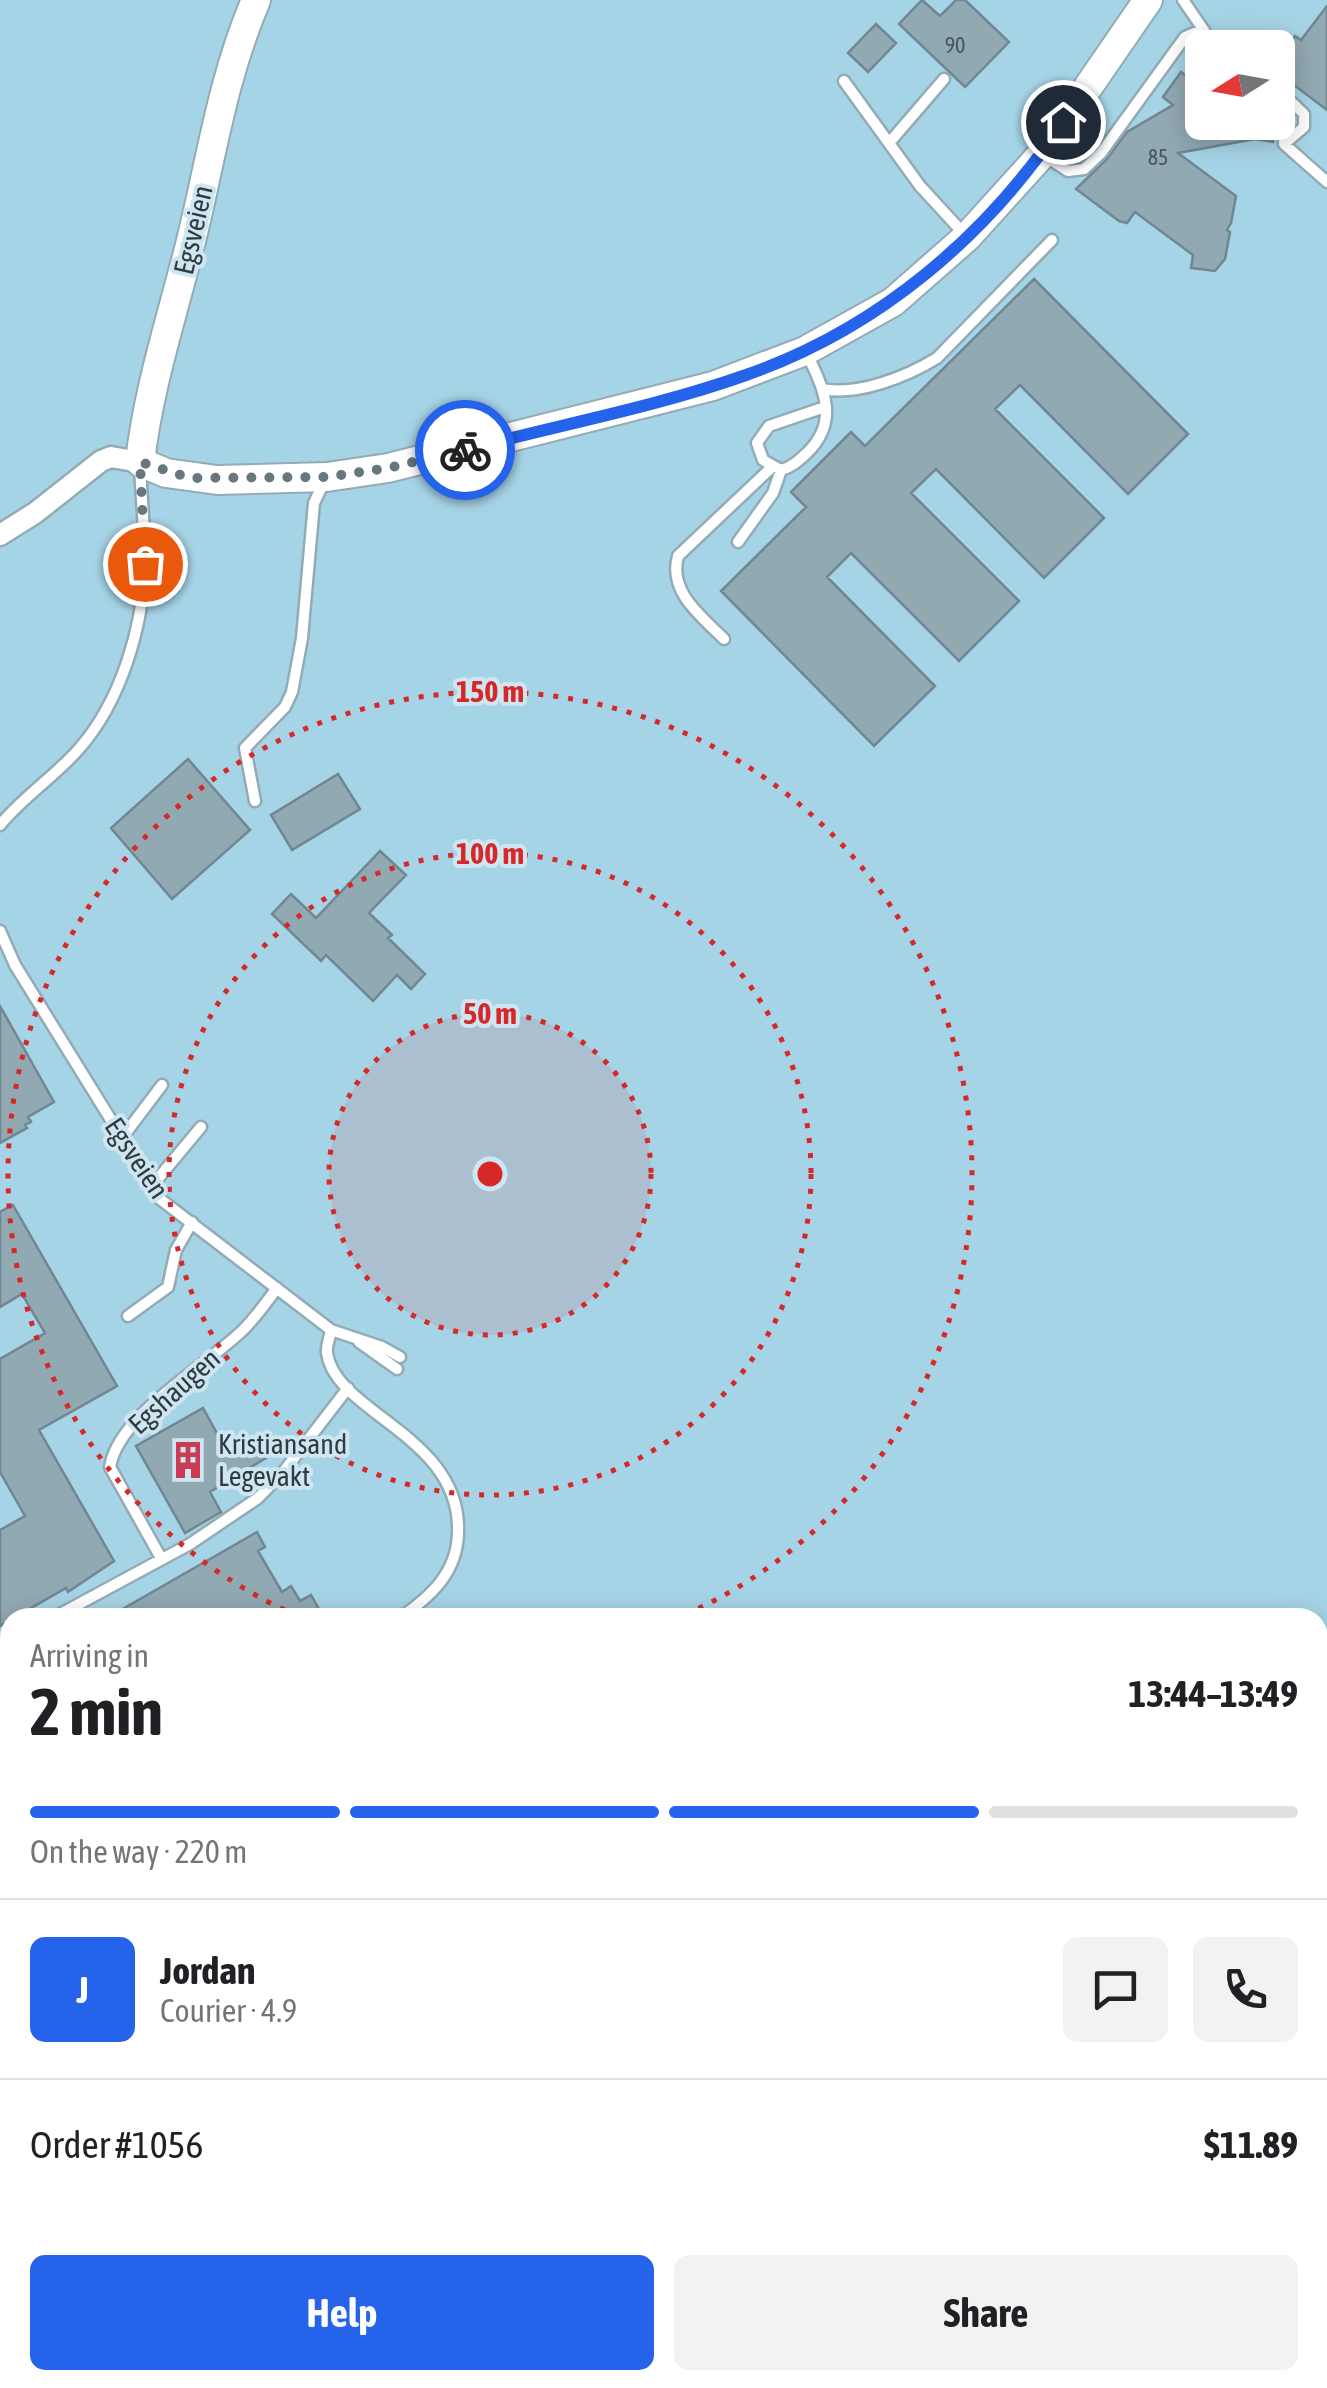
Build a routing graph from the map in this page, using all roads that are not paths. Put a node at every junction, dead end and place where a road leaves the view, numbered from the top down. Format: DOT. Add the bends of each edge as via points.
graph roads {
  1 [pos="256,0"];
  2 [pos="1148,0"];
  3 [pos="1183,0"];
  4 [pos="1204,30"];
  5 [pos="1185,37"];
  6 [pos="944,78"];
  7 [pos="844,80"];
  8 [pos="1295,105"];
  9 [pos="1295,135"];
  10 [pos="1284,140"];
  11 [pos="1289,140"];
  12 [pos="890,143"];
  13 [pos="1284,144"];
  14 [pos="1042,154"];
  15 [pos="1327,182"];
  16 [pos="967,237"];
  17 [pos="1052,240"];
  18 [pos="806,351"];
  19 [pos="822,389"];
  20 [pos="825,407"];
  21 [pos="140,462"];
  22 [pos="776,469"];
  23 [pos="327,477"];
  24 [pos="0,534"];
  25 [pos="738,542"];
  26 [pos="724,639"];
  27 [pos="256,801"];
  28 [pos="0,825"];
  29 [pos="0,931"];
  30 [pos="162,1085"];
  31 [pos="201,1126"];
  32 [pos="122,1138"];
  33 [pos="151,1187"];
  34 [pos="192,1222"];
  35 [pos="277,1288"];
  36 [pos="128,1316"];
  37 [pos="331,1330"];
  38 [pos="359,1342"];
  39 [pos="400,1357"];
  40 [pos="396,1369"];
  41 [pos="348,1388"];
  42 [pos="161,1558"];
  43 [pos="71,1608"];
  44 [pos="414,1608"];
  1 -- 21 [label="street, Egsveien" via="214,126"];
  2 -- 14 [label="street"];
  3 -- 4 [label="lane"];
  5 -- 14 [label="lane" via="1088,166 1068,172"];
  6 -- 12 [label="lane"];
  7 -- 12 [label="lane"];
  8 -- 9 [label="lane" via="1304,114 1304,127"];
  10 -- 13 [label="lane"];
  11 -- 13 [label="lane"];
  12 -- 16 [label="lane"];
  13 -- 15 [label="lane"];
  14 -- 16 [label="street"];
  16 -- 18 [label="street" via="893,302"];
  17 -- 19 [label="lane" via="936,358 862,388"];
  18 -- 19 [label="lane"];
  18 -- 23 [label="street" via="694,390 424,461"];
  19 -- 20 [label="lane"];
  20 -- 22 [label="lane" via="821,439 796,463"];
  20 -- 22 [label="lane" via="763,432 758,452"];
  21 -- 23 [label="street" via="190,478"];
  21 -- 24 [label="street" via="100,462"];
  21 -- 28 [label="lane, Egsveien" via="145,564 138,628 122,675 80,748"];
  22 -- 25 [label="lane" via="772,493"];
  22 -- 26 [label="lane" via="680,551 675,565 682,594"];
  23 -- 27 [label="lane" via="314,504 292,692 245,748"];
  29 -- 32 [label="lane, Egsveien"];
  30 -- 32 [label="lane"];
  31 -- 33 [label="lane"];
  32 -- 33 [label="lane, Egsveien"];
  33 -- 34 [label="lane, Egsveien"];
  34 -- 35 [label="lane, Egsveien"];
  34 -- 36 [label="lane" via="176,1250 168,1287"];
  35 -- 37 [label="lane, Egsveien"];
  35 -- 42 [label="lane, Egshaugen" via="113,1452 110,1468"];
  37 -- 38 [label="lane, Egsveien"];
  37 -- 41 [label="lane" via="326,1352"];
  38 -- 39 [label="lane"];
  38 -- 40 [label="lane"];
  41 -- 42 [label="lane" via="258,1498"];
  41 -- 44 [label="lane" via="427,1455 453,1499 453,1561"];
  42 -- 43 [label="lane"];
}
